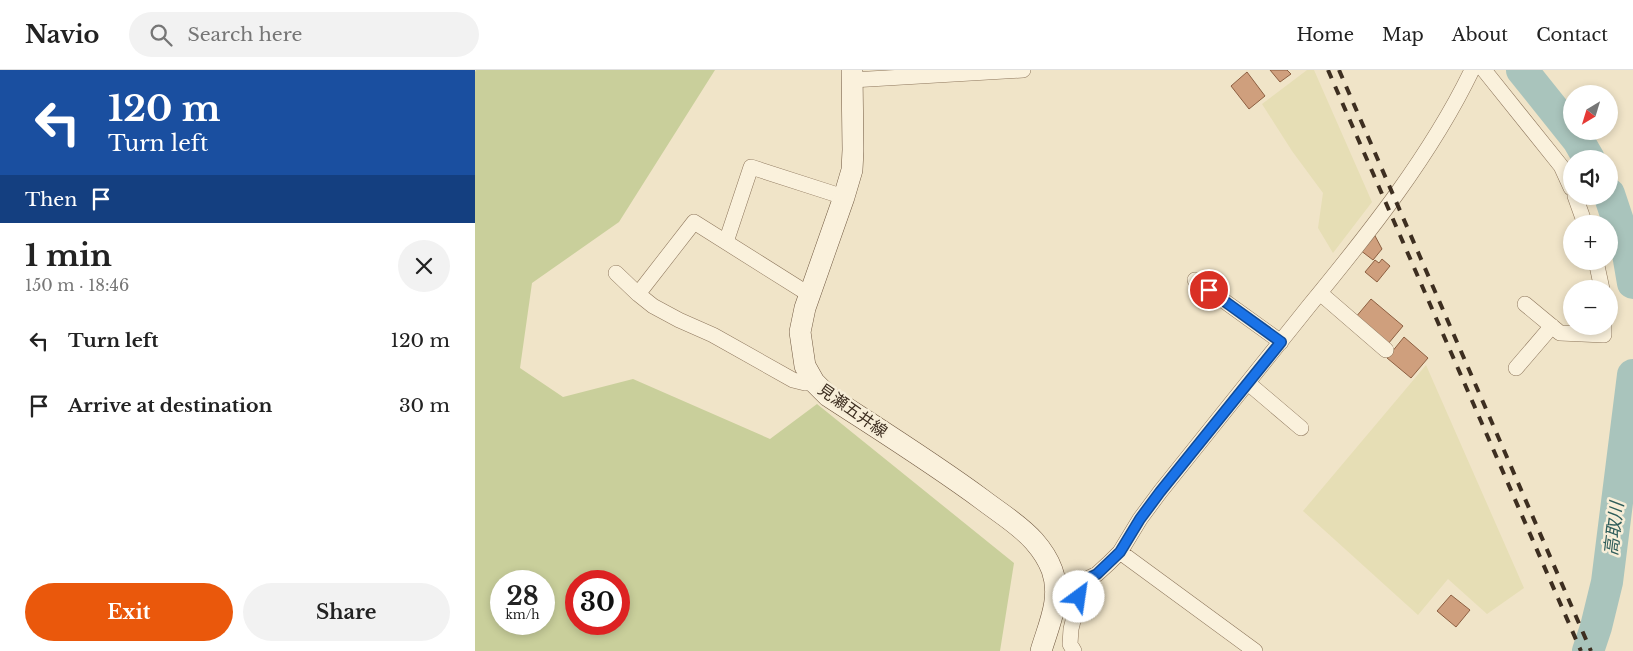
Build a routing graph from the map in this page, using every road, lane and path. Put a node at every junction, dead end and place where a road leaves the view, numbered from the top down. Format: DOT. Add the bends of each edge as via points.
graph roads {
  1 [pos="1023,70"];
  2 [pos="1472,70"];
  3 [pos="1484,70"];
  4 [pos="852,75"];
  5 [pos="1563,170"];
  6 [pos="844,197"];
  7 [pos="726,242"];
  8 [pos="617,273"];
  9 [pos="1195,280"];
  10 [pos="1320,293"];
  11 [pos="638,294"];
  12 [pos="810,295"];
  13 [pos="1525,304"];
  14 [pos="1552,326"];
  15 [pos="1563,333"];
  16 [pos="1281,342"];
  17 [pos="1386,350"];
  18 [pos="1517,368"];
  19 [pos="814,382"];
  20 [pos="1248,383"];
  21 [pos="1301,428"];
  22 [pos="1120,552"];
  23 [pos="1083,581"];
  24 [pos="1056,586"];
  25 [pos="1041,651"];
  26 [pos="1075,651"];
  27 [pos="1255,651"];
  1 -- 4 [label="street"];
  2 -- 10 [label="street" via="1436,136"];
  3 -- 5 [label="street"];
  4 -- 6 [label="main road, 見瀬五井線" via="852,170"];
  6 -- 7 [label="street" via="751,167"];
  6 -- 12 [label="main road, 見瀬五井線"];
  7 -- 11 [label="street" via="694,222"];
  7 -- 12 [label="street"];
  8 -- 11 [label="street"];
  9 -- 16 [label="street"];
  10 -- 16 [label="street"];
  10 -- 17 [label="street"];
  11 -- 19 [label="street" via="666,314 713,335 793,380"];
  12 -- 19 [label="main road, 見瀬五井線" via="800,332 805,366"];
  13 -- 14 [label="street"];
  14 -- 15 [label="street"];
  14 -- 18 [label="street"];
  16 -- 20 [label="street"];
  19 -- 24 [label="main road, 見瀬五井線" via="828,396 935,466 1018,526 1046,557"];
  20 -- 21 [label="street"];
  20 -- 22 [label="street" via="1160,492"];
  22 -- 23 [label="street" via="1097,574"];
  22 -- 27 [label="street"];
  23 -- 24 [label="street"];
  23 -- 26 [label="street" via="1071,629 1070,644"];
  24 -- 25 [label="main road, 見瀬五井線" via="1056,601"];
}
